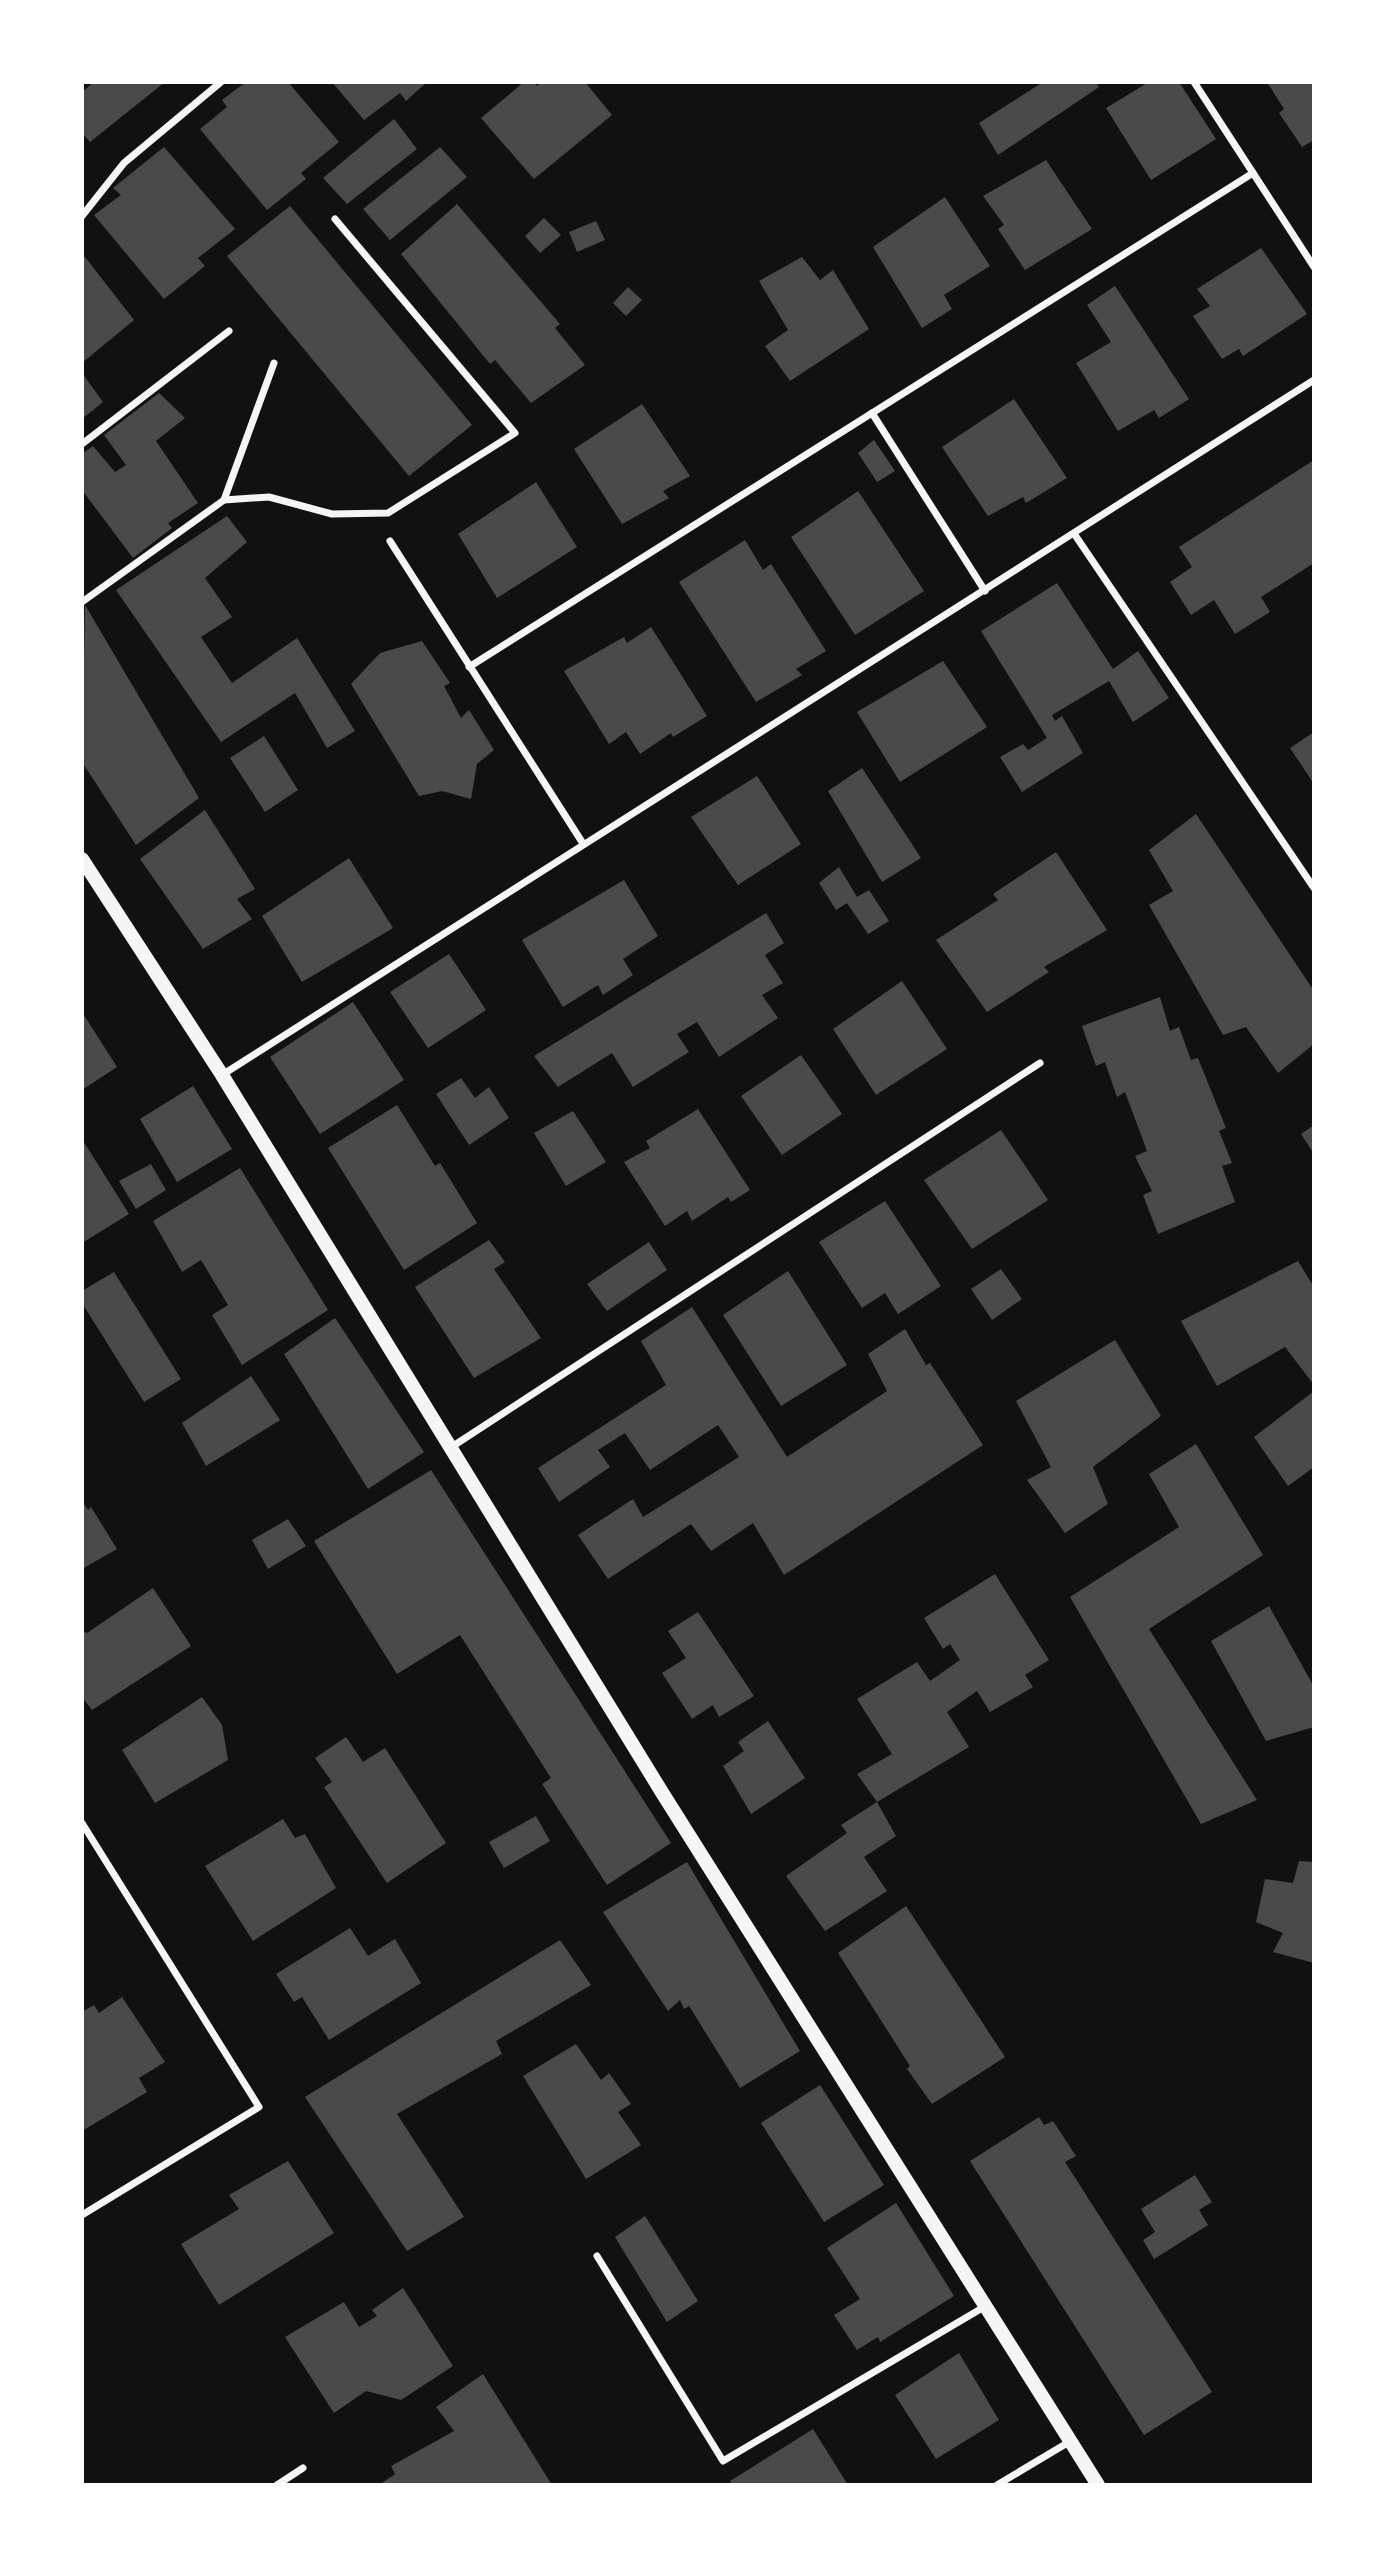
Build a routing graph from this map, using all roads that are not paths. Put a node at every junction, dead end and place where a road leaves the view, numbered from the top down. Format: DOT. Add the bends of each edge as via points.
graph roads {
  1 [pos="221,82"];
  2 [pos="1194,82"];
  3 [pos="1253,173"];
  4 [pos="82,216"];
  5 [pos="335,219"];
  6 [pos="1314,267"];
  7 [pos="229,331"];
  8 [pos="274,363"];
  9 [pos="1314,380"];
  10 [pos="872,413"];
  11 [pos="82,444"];
  12 [pos="223,500"];
  13 [pos="1074,535"];
  14 [pos="390,541"];
  15 [pos="985,591"];
  16 [pos="82,603"];
  17 [pos="470,667"];
  18 [pos="582,842"];
  19 [pos="82,859"];
  20 [pos="1314,888"];
  21 [pos="1040,1063"];
  22 [pos="222,1075"];
  23 [pos="450,1448"];
  24 [pos="82,1824"];
  25 [pos="82,2215"];
  26 [pos="597,2256"];
  27 [pos="984,2307"];
  28 [pos="1069,2442"];
  29 [pos="1082,2462"];
  30 [pos="303,2468"];
  31 [pos="277,2485"];
  32 [pos="997,2485"];
  33 [pos="1098,2485"];
  34 [pos="1108,2485"];
  1 -- 4 [label="street" via="124,163"];
  2 -- 3 [label="street"];
  3 -- 6 [label="street"];
  3 -- 10 [label="street"];
  5 -- 12 [label="street" via="515,433 388,513 332,514 269,497"];
  7 -- 11 [label="street"];
  8 -- 12 [label="street"];
  9 -- 13 [label="street"];
  10 -- 15 [label="street"];
  10 -- 17 [label="street"];
  12 -- 16 [label="street"];
  13 -- 15 [label="street"];
  13 -- 20 [label="street"];
  14 -- 17 [label="street"];
  15 -- 18 [label="street"];
  17 -- 18 [label="street"];
  18 -- 22 [label="street"];
  19 -- 22 [label="main road"];
  21 -- 23 [label="street"];
  22 -- 23 [label="main road"];
  23 -- 27 [label="main road"];
  24 -- 25 [label="street" via="259,2107"];
  26 -- 27 [label="street" via="723,2461"];
  27 -- 28 [label="main road"];
  28 -- 29 [label="main road"];
  28 -- 32 [label="street"];
  29 -- 33 [label="main road"];
  29 -- 34 [label="main road"];
  30 -- 31 [label="street"];
}
